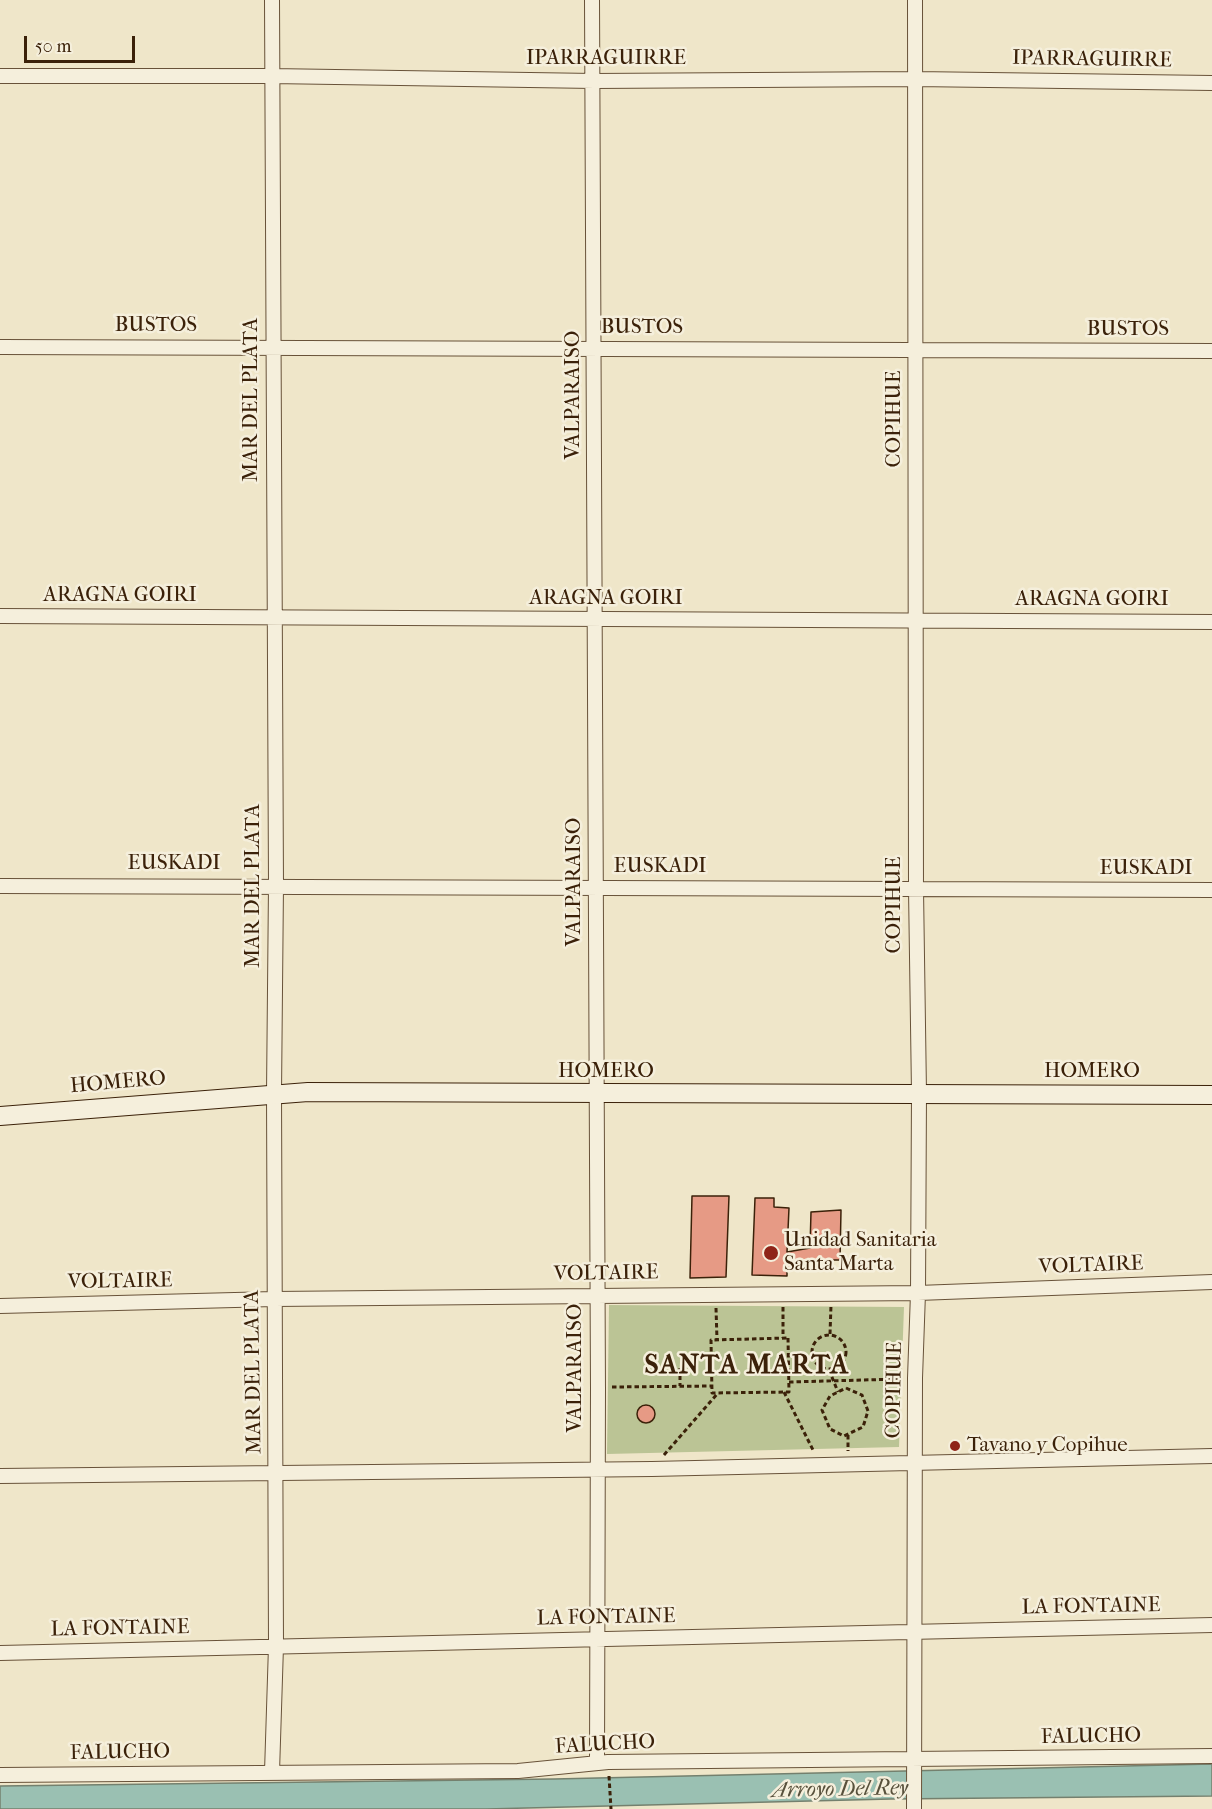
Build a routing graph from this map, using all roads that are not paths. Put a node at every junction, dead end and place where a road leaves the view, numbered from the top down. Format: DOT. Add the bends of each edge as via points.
graph roads {
  1 [pos="272,0"];
  2 [pos="592,0"];
  3 [pos="915,0"];
  4 [pos="0,76"];
  5 [pos="271,76"];
  6 [pos="915,79"];
  7 [pos="594,81"];
  8 [pos="1212,83"];
  9 [pos="0,347"];
  10 [pos="273,348"];
  11 [pos="595,348"];
  12 [pos="916,350"];
  13 [pos="1212,351"];
  14 [pos="0,616"];
  15 [pos="275,617"];
  16 [pos="917,619"];
  17 [pos="595,621"];
  18 [pos="1212,622"];
  19 [pos="276,885"];
  20 [pos="0,886"];
  21 [pos="596,888"];
  22 [pos="916,889"];
  23 [pos="1212,890"];
  24 [pos="274,1093"];
  25 [pos="919,1093"];
  26 [pos="596,1095"];
  27 [pos="1212,1095"];
  28 [pos="0,1116"];
  29 [pos="1212,1282"];
  30 [pos="918,1293"];
  31 [pos="597,1296"];
  32 [pos="274,1299"];
  33 [pos="0,1305"];
  34 [pos="1212,1456"];
  35 [pos="915,1464"];
  36 [pos="597,1468"];
  37 [pos="276,1473"];
  38 [pos="0,1476"];
  39 [pos="1212,1625"];
  40 [pos="915,1633"];
  41 [pos="596,1640"];
  42 [pos="276,1646"];
  43 [pos="0,1653"];
  44 [pos="1212,1756"];
  45 [pos="597,1763"];
  46 [pos="914,1763"];
  47 [pos="272,1772"];
  48 [pos="0,1775"];
  49 [pos="914,1808"];
  1 -- 5 [label="street, MAR DEL PLATA"];
  2 -- 7 [label="street, VALPARAISO"];
  3 -- 6 [label="street, COPIHUE"];
  4 -- 5 [label="street, IPARRAGUIRRE"];
  5 -- 7 [label="street, IPARRAGUIRRE"];
  5 -- 10 [label="street, MAR DEL PLATA"];
  6 -- 7 [label="street, IPARRAGUIRRE"];
  6 -- 8 [label="street, IPARRAGUIRRE"];
  6 -- 12 [label="street, COPIHUE"];
  7 -- 11 [label="street, VALPARAISO"];
  9 -- 10 [label="street, BUSTOS"];
  10 -- 11 [label="street, BUSTOS"];
  10 -- 15 [label="street, MAR DEL PLATA"];
  11 -- 12 [label="street, BUSTOS"];
  11 -- 17 [label="street, VALPARAISO"];
  12 -- 13 [label="street, BUSTOS"];
  12 -- 16 [label="street, COPIHUE"];
  14 -- 15 [label="street, ARAGNA GOIRI"];
  15 -- 17 [label="street, ARAGNA GOIRI"];
  15 -- 19 [label="street, MAR DEL PLATA"];
  16 -- 17 [label="street, ARAGNA GOIRI"];
  16 -- 18 [label="street, ARAGNA GOIRI"];
  16 -- 22 [label="street, COPIHUE"];
  17 -- 21 [label="street, VALPARAISO"];
  19 -- 20 [label="street, EUSKADI"];
  19 -- 21 [label="street, EUSKADI"];
  19 -- 24 [label="street, MAR DEL PLATA"];
  21 -- 22 [label="street, EUSKADI"];
  21 -- 26 [label="street, VALPARAISO"];
  22 -- 23 [label="street, EUSKADI"];
  22 -- 25 [label="street, COPIHUE"];
  24 -- 26 [label="main road, HOMERO"];
  24 -- 28 [label="main road, HOMERO"];
  24 -- 32 [label="street, MAR DEL PLATA"];
  25 -- 26 [label="main road, HOMERO"];
  25 -- 27 [label="main road, HOMERO"];
  25 -- 30 [label="street, COPIHUE"];
  26 -- 31 [label="street, VALPARAISO"];
  29 -- 30 [label="street, VOLTAIRE"];
  30 -- 31 [label="street, VOLTAIRE"];
  30 -- 35 [label="street, COPIHUE"];
  31 -- 32 [label="street, VOLTAIRE"];
  31 -- 36 [label="street, VALPARAISO"];
  32 -- 33 [label="street, VOLTAIRE"];
  32 -- 37 [label="street, MAR DEL PLATA"];
  34 -- 35 [label="street"];
  35 -- 36 [label="street"];
  35 -- 40 [label="street, COPIHUE"];
  36 -- 37 [label="street"];
  36 -- 41 [label="street, VALPARAISO"];
  37 -- 38 [label="street"];
  37 -- 42 [label="street, MAR DEL PLATA"];
  39 -- 40 [label="street, LA FONTAINE"];
  40 -- 41 [label="street, LA FONTAINE"];
  40 -- 46 [label="street, COPIHUE"];
  41 -- 42 [label="street, LA FONTAINE"];
  41 -- 45 [label="street, VALPARAISO"];
  42 -- 43 [label="street, LA FONTAINE"];
  42 -- 47 [label="street, MAR DEL PLATA"];
  44 -- 46 [label="street, FALUCHO"];
  45 -- 46 [label="street, FALUCHO"];
  45 -- 47 [label="street, FALUCHO" via="518,1771"];
  46 -- 49 [label="street, COPIHUE"];
  47 -- 48 [label="street, FALUCHO"];
}
